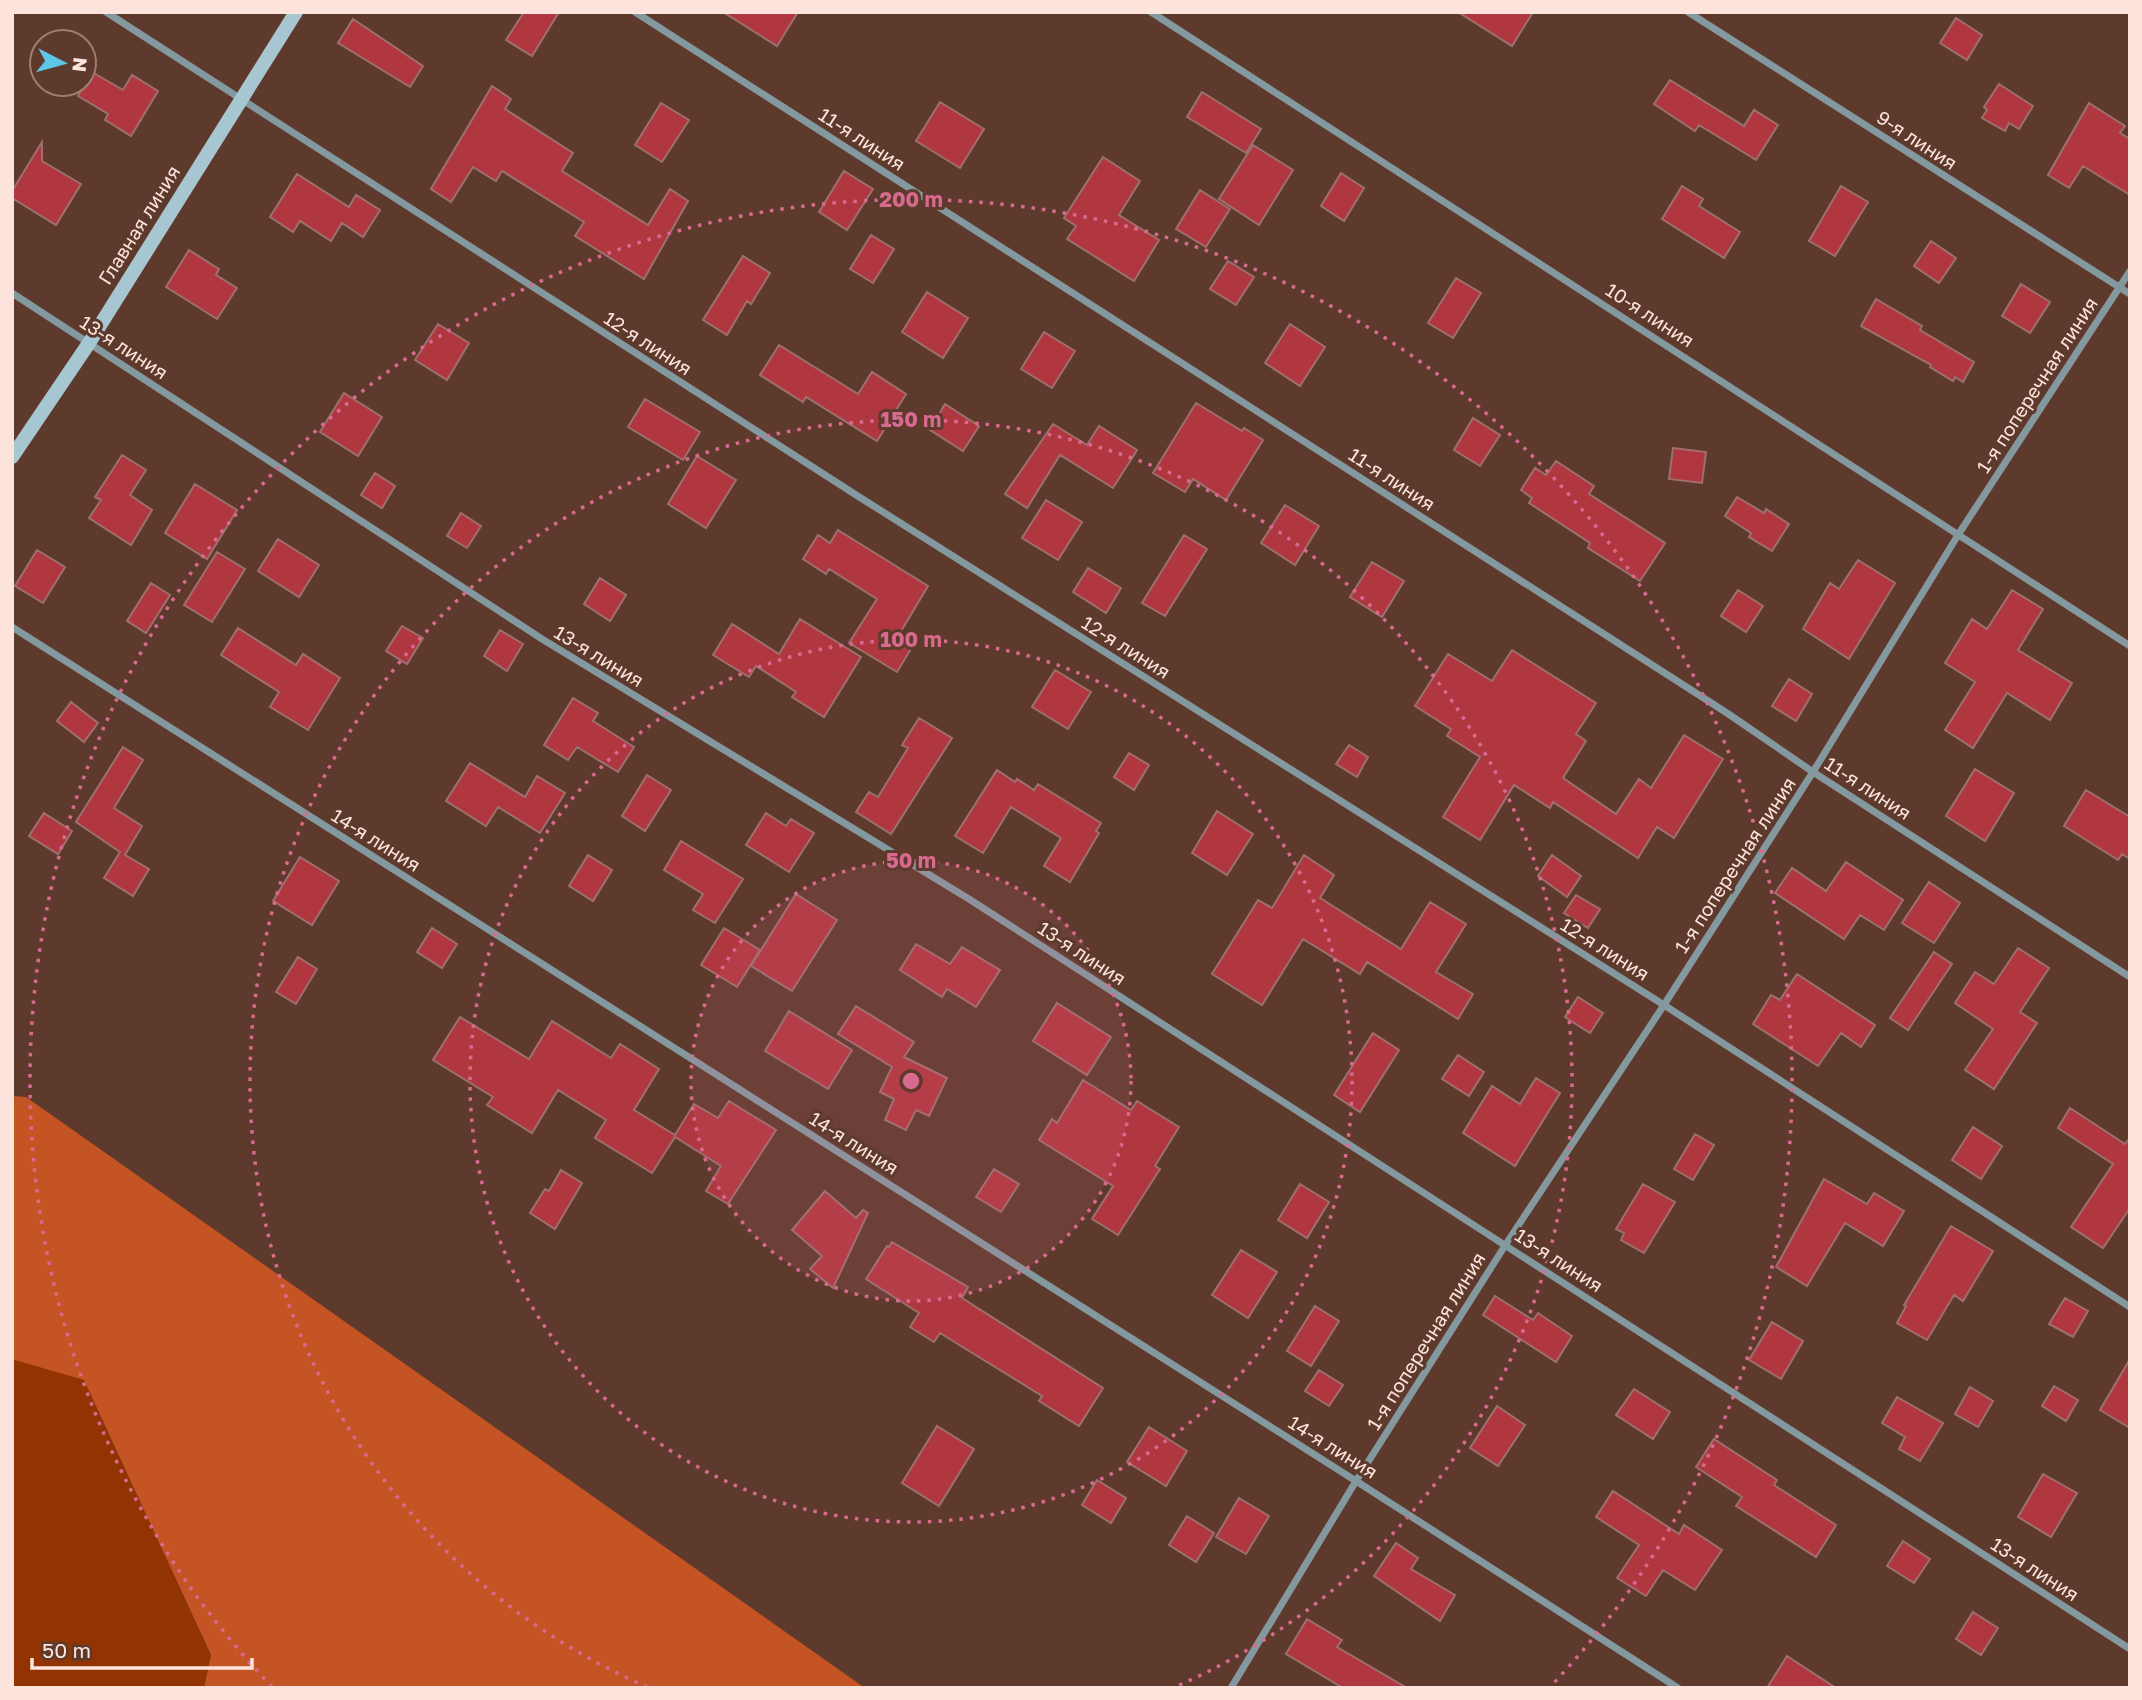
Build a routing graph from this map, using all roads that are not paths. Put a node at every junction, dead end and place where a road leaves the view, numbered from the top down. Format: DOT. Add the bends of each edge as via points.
graph roads {
  1 [pos="106,12"];
  2 [pos="296,12"];
  3 [pos="635,12"];
  4 [pos="1152,12"];
  5 [pos="1688,12"];
  6 [pos="240,100"];
  7 [pos="2130,271"];
  8 [pos="2120,288"];
  9 [pos="12,293"];
  10 [pos="2130,294"];
  11 [pos="89,343"];
  12 [pos="12,457"];
  13 [pos="1958,535"];
  14 [pos="12,628"];
  15 [pos="2130,646"];
  16 [pos="1813,772"];
  17 [pos="2130,977"];
  18 [pos="1664,1005"];
  19 [pos="1506,1244"];
  20 [pos="2130,1307"];
  21 [pos="1356,1480"];
  22 [pos="2130,1649"];
  23 [pos="1231,1688"];
  24 [pos="1678,1688"];
  1 -- 6 [label="street, 12-я линия"];
  2 -- 6 [label="street, Главная линия"];
  3 -- 16 [label="street, 11-я линия"];
  4 -- 13 [label="street, 10-я линия"];
  5 -- 8 [label="street, 9-я линия"];
  6 -- 11 [label="street, Главная линия"];
  6 -- 18 [label="street, 12-я линия" via="864,501"];
  7 -- 8 [label="street, 1-я поперечная линия"];
  8 -- 10 [label="street, 9-я линия"];
  8 -- 13 [label="street, 1-я поперечная линия"];
  9 -- 11 [label="street, 13-я линия"];
  11 -- 12 [label="street, Главная линия"];
  11 -- 19 [label="street, 13-я линия" via="542,639 969,899"];
  13 -- 15 [label="street, 10-я линия"];
  13 -- 16 [label="street, 1-я поперечная линия"];
  14 -- 21 [label="street, 14-я линия"];
  16 -- 17 [label="street, 11-я линия"];
  16 -- 18 [label="street, 1-я поперечная линия"];
  18 -- 19 [label="street, 1-я поперечная линия"];
  18 -- 20 [label="street, 12-я линия"];
  19 -- 21 [label="street, 1-я поперечная линия"];
  19 -- 22 [label="street, 13-я линия"];
  21 -- 23 [label="street, 1-я поперечная линия"];
  21 -- 24 [label="street, 14-я линия"];
}
